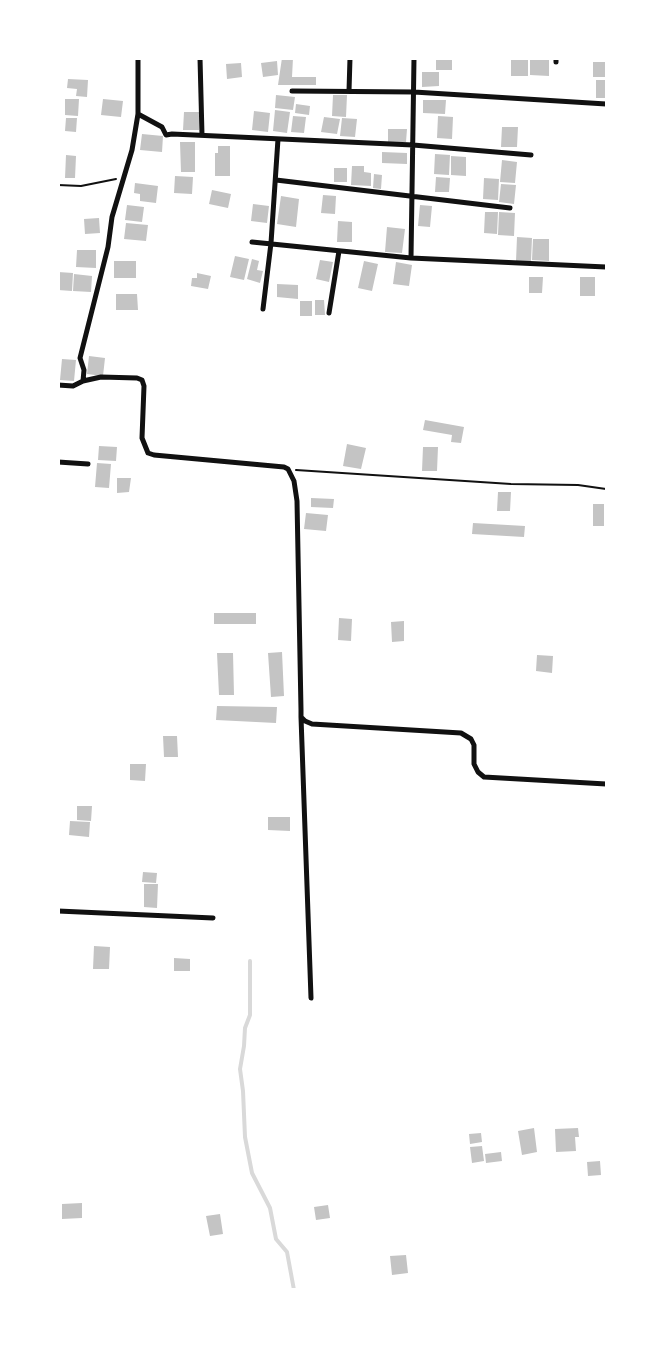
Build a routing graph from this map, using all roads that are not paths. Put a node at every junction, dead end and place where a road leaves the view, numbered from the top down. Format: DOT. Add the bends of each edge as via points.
graph roads {
  1 [pos="138,58"];
  2 [pos="200,58"];
  3 [pos="350,58"];
  4 [pos="414,58"];
  5 [pos="292,91"];
  6 [pos="349,92"];
  7 [pos="414,92"];
  8 [pos="606,104"];
  9 [pos="138,114"];
  10 [pos="201,135"];
  11 [pos="278,139"];
  12 [pos="412,145"];
  13 [pos="531,155"];
  14 [pos="276,180"];
  15 [pos="412,195"];
  16 [pos="510,208"];
  17 [pos="252,242"];
  18 [pos="271,243"];
  19 [pos="339,251"];
  20 [pos="411,258"];
  21 [pos="606,267"];
  22 [pos="263,309"];
  23 [pos="329,313"];
  24 [pos="83,381"];
  25 [pos="58,385"];
  26 [pos="58,462"];
  27 [pos="88,464"];
  28 [pos="301,717"];
  29 [pos="606,784"];
  30 [pos="58,911"];
  31 [pos="213,918"];
  32 [pos="311,998"];
  1 -- 9 [label="street"];
  2 -- 10 [label="street"];
  3 -- 6 [label="street"];
  4 -- 7 [label="street"];
  5 -- 6 [label="street"];
  6 -- 7 [label="street"];
  7 -- 8 [label="street"];
  7 -- 12 [label="street"];
  9 -- 10 [label="street" via="162,127 166,135"];
  9 -- 24 [label="street" via="80,358"];
  10 -- 11 [label="street"];
  11 -- 12 [label="street"];
  11 -- 14 [label="street"];
  12 -- 13 [label="street"];
  12 -- 15 [label="street"];
  14 -- 15 [label="street"];
  14 -- 18 [label="street"];
  15 -- 16 [label="street"];
  15 -- 20 [label="street"];
  17 -- 18 [label="street"];
  18 -- 19 [label="street"];
  18 -- 22 [label="street"];
  19 -- 20 [label="street"];
  19 -- 23 [label="street"];
  20 -- 21 [label="street"];
  24 -- 25 [label="street" via="73,386"];
  24 -- 28 [label="street" via="113,376 142,380 142,438 146,449 154,455 288,469 297,501"];
  26 -- 27 [label="street"];
  28 -- 29 [label="street" via="312,724 468,735 474,745 474,764 484,777"];
  28 -- 32 [label="street"];
  30 -- 31 [label="street"];
}
